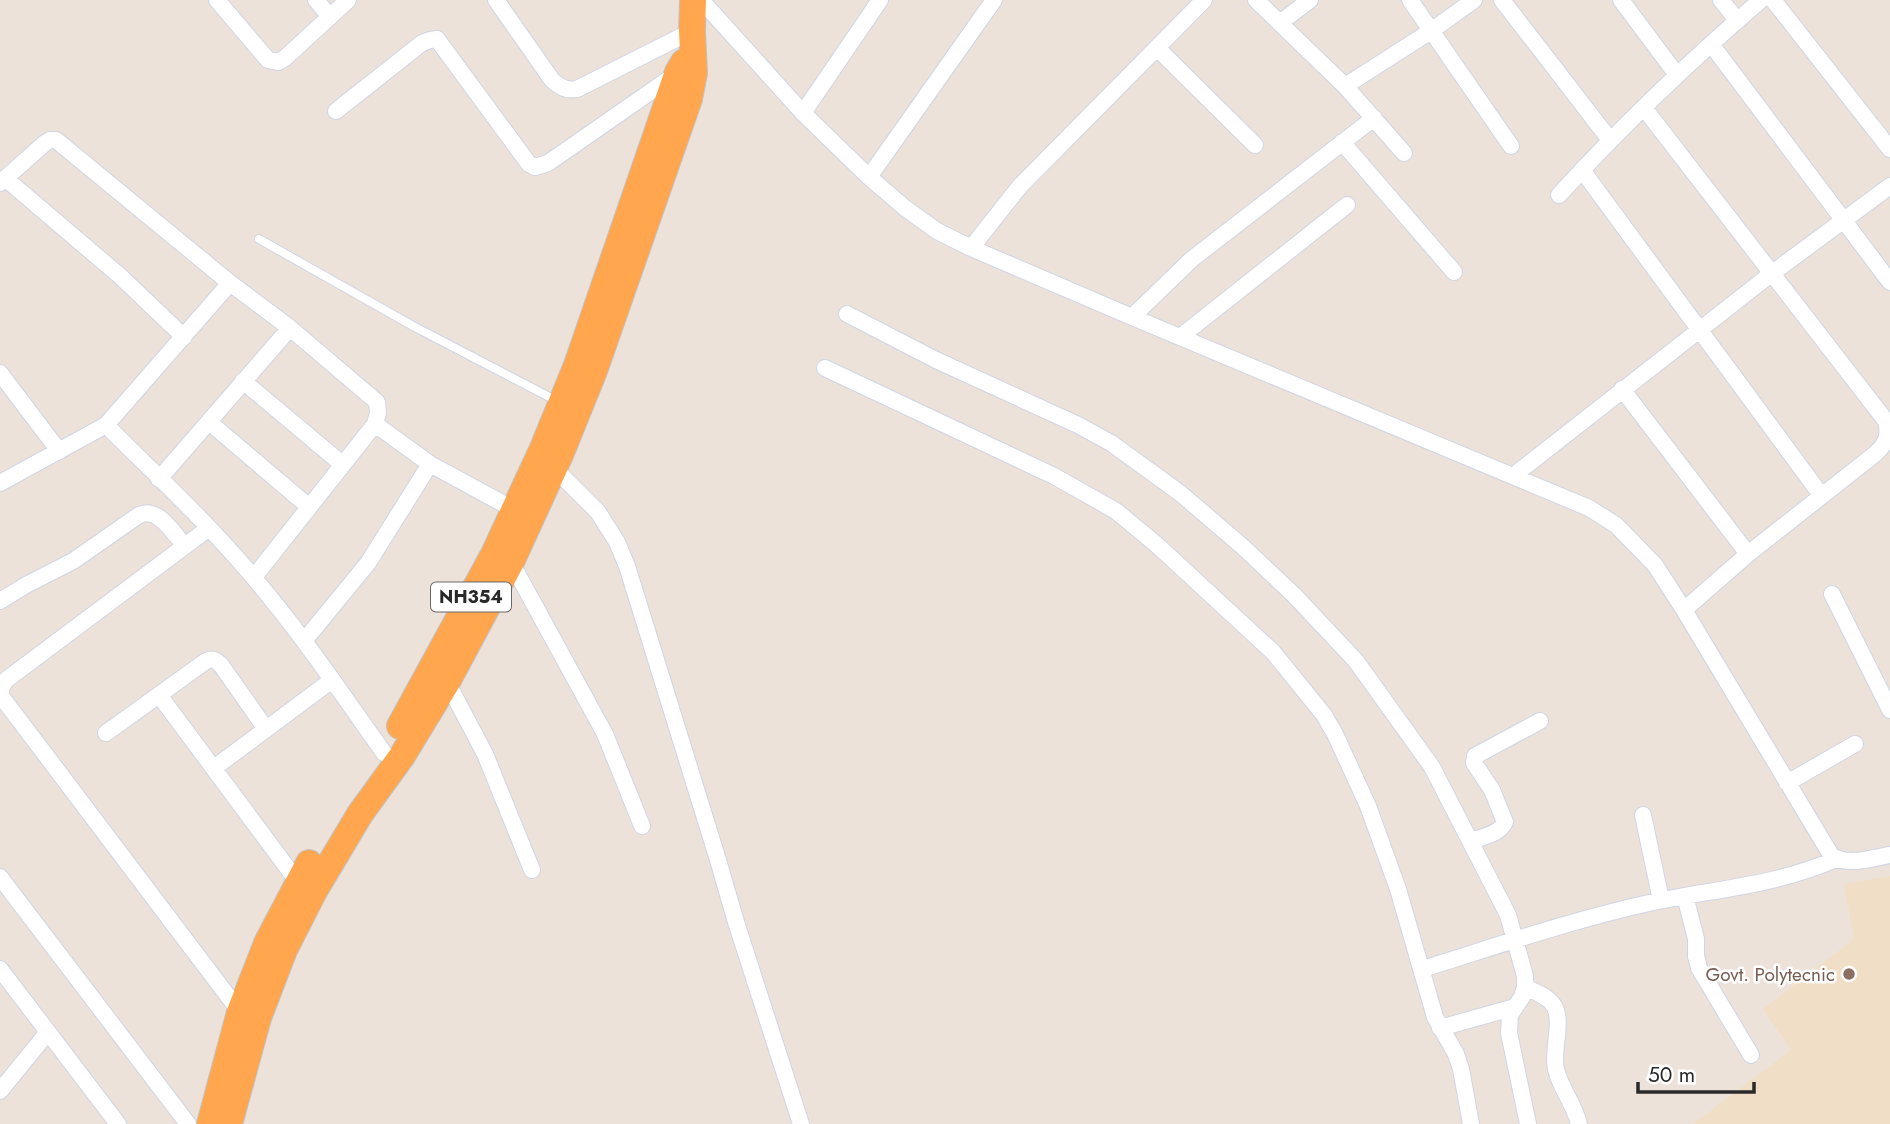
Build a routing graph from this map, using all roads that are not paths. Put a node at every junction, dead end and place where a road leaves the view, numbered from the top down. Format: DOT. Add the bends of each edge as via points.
graph roads {
  1 [pos="217,0"];
  2 [pos="316,0"];
  3 [pos="348,0"];
  4 [pos="496,0"];
  5 [pos="693,0"];
  6 [pos="701,0"];
  7 [pos="880,0"];
  8 [pos="994,0"];
  9 [pos="1204,0"];
  10 [pos="1256,0"];
  11 [pos="1310,0"];
  12 [pos="1410,0"];
  13 [pos="1474,0"];
  14 [pos="1502,0"];
  15 [pos="1621,0"];
  16 [pos="1721,0"];
  17 [pos="1761,0"];
  18 [pos="1773,0"];
  19 [pos="330,17"];
  20 [pos="1737,20"];
  21 [pos="1281,22"];
  22 [pos="1431,30"];
  23 [pos="692,39"];
  24 [pos="1711,44"];
  25 [pos="1157,48"];
  26 [pos="678,72"];
  27 [pos="1677,75"];
  28 [pos="1345,86"];
  29 [pos="1644,108"];
  30 [pos="336,111"];
  31 [pos="803,113"];
  32 [pos="1374,118"];
  33 [pos="1610,140"];
  34 [pos="1342,142"];
  35 [pos="1255,145"];
  36 [pos="1511,146"];
  37 [pos="1890,149"];
  38 [pos="1404,153"];
  39 [pos="1583,170"];
  40 [pos="869,177"];
  41 [pos="3,181"];
  42 [pos="1890,186"];
  43 [pos="1559,195"];
  44 [pos="1347,205"];
  45 [pos="1844,220"];
  46 [pos="259,239"];
  47 [pos="971,248"];
  48 [pos="1454,272"];
  49 [pos="1771,274"];
  50 [pos="1890,282"];
  51 [pos="230,283"];
  52 [pos="846,314"];
  53 [pos="1132,317"];
  54 [pos="290,328"];
  55 [pos="1699,330"];
  56 [pos="184,337"];
  57 [pos="1180,337"];
  58 [pos="825,368"];
  59 [pos="0,373"];
  60 [pos="243,381"];
  61 [pos="1622,389"];
  62 [pos="562,403"];
  63 [pos="209,422"];
  64 [pos="374,424"];
  65 [pos="106,425"];
  66 [pos="59,451"];
  67 [pos="342,464"];
  68 [pos="430,464"];
  69 [pos="554,468"];
  70 [pos="1513,476"];
  71 [pos="159,479"];
  72 [pos="0,484"];
  73 [pos="1821,495"];
  74 [pos="308,506"];
  75 [pos="522,514"];
  76 [pos="209,528"];
  77 [pos="185,546"];
  78 [pos="1748,554"];
  79 [pos="511,562"];
  80 [pos="254,577"];
  81 [pos="1832,594"];
  82 [pos="0,601"];
  83 [pos="1684,610"];
  84 [pos="304,641"];
  85 [pos="331,680"];
  86 [pos="447,682"];
  87 [pos="159,695"];
  88 [pos="1890,710"];
  89 [pos="1540,721"];
  90 [pos="266,729"];
  91 [pos="106,733"];
  92 [pos="1855,744"];
  93 [pos="384,753"];
  94 [pos="214,768"];
  95 [pos="1787,783"];
  96 [pos="1643,815"];
  97 [pos="642,826"];
  98 [pos="1471,841"];
  99 [pos="1890,855"];
  100 [pos="1836,859"];
  101 [pos="532,870"];
  102 [pos="1,880"];
  103 [pos="298,882"];
  104 [pos="1685,896"];
  105 [pos="1661,900"];
  106 [pos="1516,940"];
  107 [pos="0,969"];
  108 [pos="1422,969"];
  109 [pos="1525,987"];
  110 [pos="1515,1007"];
  111 [pos="240,1012"];
  112 [pos="1440,1028"];
  113 [pos="48,1032"];
  114 [pos="1751,1055"];
  115 [pos="0,1091"];
  116 [pos="118,1124"];
  117 [pos="188,1124"];
  118 [pos="210,1124"];
  119 [pos="229,1124"];
  120 [pos="801,1124"];
  121 [pos="1471,1124"];
  122 [pos="1528,1124"];
  123 [pos="1579,1124"];
  1 -- 19 [label="street" via="273,62 285,58"];
  2 -- 19 [label="street"];
  3 -- 19 [label="street"];
  4 -- 23 [label="street" via="552,80 569,90"];
  5 -- 23 [label="highway, NH354"];
  6 -- 31 [label="street"];
  7 -- 31 [label="street"];
  8 -- 40 [label="street"];
  9 -- 25 [label="street"];
  10 -- 21 [label="street"];
  11 -- 21 [label="street"];
  12 -- 22 [label="street"];
  13 -- 22 [label="street"];
  14 -- 33 [label="street"];
  15 -- 27 [label="street"];
  16 -- 20 [label="street"];
  17 -- 20 [label="street"];
  18 -- 37 [label="street"];
  20 -- 24 [label="street"];
  21 -- 28 [label="street"];
  22 -- 28 [label="street"];
  22 -- 36 [label="street"];
  23 -- 26 [label="highway, NH354"];
  23 -- 69 [label="highway, NH354" via="694,73 689,99 594,371"];
  24 -- 27 [label="street"];
  24 -- 45 [label="street"];
  25 -- 35 [label="street"];
  25 -- 47 [label="street" via="1020,186"];
  26 -- 30 [label="street" via="548,163 535,167 437,40 422,43"];
  26 -- 62 [label="highway, NH354"];
  27 -- 29 [label="street"];
  28 -- 32 [label="street"];
  29 -- 33 [label="street"];
  29 -- 49 [label="street"];
  31 -- 40 [label="street"];
  32 -- 34 [label="street"];
  32 -- 38 [label="street"];
  33 -- 39 [label="street"];
  34 -- 48 [label="street"];
  34 -- 53 [label="street" via="1177,271"];
  39 -- 43 [label="street"];
  39 -- 55 [label="street"];
  40 -- 47 [label="street" via="937,231"];
  41 -- 51 [label="street" via="50,140 56,140"];
  41 -- 56 [label="street" via="120,276"];
  42 -- 45 [label="street"];
  44 -- 57 [label="street"];
  45 -- 49 [label="street"];
  45 -- 50 [label="street"];
  46 -- 62 [label="lane"];
  47 -- 53 [label="street"];
  49 -- 55 [label="street"];
  49 -- 73 [label="street" via="1888,429 1883,446"];
  51 -- 54 [label="street"];
  51 -- 56 [label="street"];
  52 -- 98 [label="street" via="1078,425 1180,493 1294,595 1356,661 1432,767"];
  53 -- 57 [label="street"];
  54 -- 60 [label="street"];
  54 -- 64 [label="street" via="377,402"];
  55 -- 61 [label="street"];
  55 -- 73 [label="street"];
  56 -- 65 [label="street"];
  57 -- 70 [label="street"];
  58 -- 108 [label="street" via="1054,475 1116,511 1273,652 1324,715 1345,755 1384,848"];
  59 -- 66 [label="street"];
  60 -- 63 [label="street"];
  60 -- 67 [label="street"];
  61 -- 70 [label="street"];
  61 -- 78 [label="street"];
  62 -- 75 [label="highway, NH354"];
  63 -- 71 [label="street"];
  63 -- 74 [label="street"];
  64 -- 67 [label="street"];
  64 -- 68 [label="street"];
  65 -- 66 [label="street"];
  65 -- 71 [label="street"];
  66 -- 72 [label="street"];
  67 -- 74 [label="street"];
  68 -- 75 [label="street"];
  68 -- 84 [label="street" via="368,563"];
  69 -- 75 [label="highway, NH354"];
  69 -- 120 [label="street" via="598,512 617,542"];
  70 -- 83 [label="street" via="1589,508 1616,525 1655,565"];
  71 -- 76 [label="street"];
  73 -- 78 [label="street"];
  74 -- 80 [label="street"];
  75 -- 79 [label="highway, NH354"];
  75 -- 93 [label="highway, NH354" via="494,554"];
  76 -- 77 [label="street"];
  76 -- 80 [label="street"];
  77 -- 82 [label="street" via="159,517 139,514 73,561"];
  77 -- 111 [label="street" via="6,680 1,692"];
  78 -- 83 [label="street"];
  79 -- 86 [label="highway, NH354"];
  79 -- 97 [label="street" via="605,734"];
  80 -- 84 [label="street"];
  81 -- 88 [label="street"];
  83 -- 95 [label="street"];
  84 -- 85 [label="street"];
  85 -- 90 [label="street"];
  85 -- 93 [label="street"];
  86 -- 101 [label="street" via="485,754"];
  86 -- 119 [label="highway, NH354" via="402,757 360,814 284,950 258,1018"];
  87 -- 90 [label="street" via="206,661 216,660"];
  87 -- 91 [label="street"];
  87 -- 94 [label="street"];
  89 -- 98 [label="street" via="1475,756 1474,764 1492,790 1505,822 1498,830"];
  90 -- 94 [label="street"];
  92 -- 95 [label="street"];
  93 -- 103 [label="highway, NH354" via="344,804"];
  94 -- 103 [label="street"];
  95 -- 100 [label="street"];
  96 -- 105 [label="street"];
  98 -- 106 [label="street"];
  99 -- 100 [label="street"];
  100 -- 104 [label="street" via="1790,877"];
  102 -- 117 [label="street"];
  103 -- 111 [label="highway, NH354"];
  104 -- 105 [label="street"];
  104 -- 114 [label="street" via="1699,968"];
  105 -- 106 [label="street"];
  106 -- 108 [label="street"];
  106 -- 109 [label="street"];
  107 -- 113 [label="street"];
  108 -- 112 [label="street"];
  109 -- 110 [label="street"];
  109 -- 123 [label="street" via="1549,1000 1558,1012 1555,1067"];
  110 -- 112 [label="street"];
  110 -- 122 [label="street" via="1508,1033"];
  111 -- 118 [label="highway, NH354"];
  112 -- 121 [label="street" via="1461,1069"];
  113 -- 115 [label="street"];
  113 -- 116 [label="street"];
}
